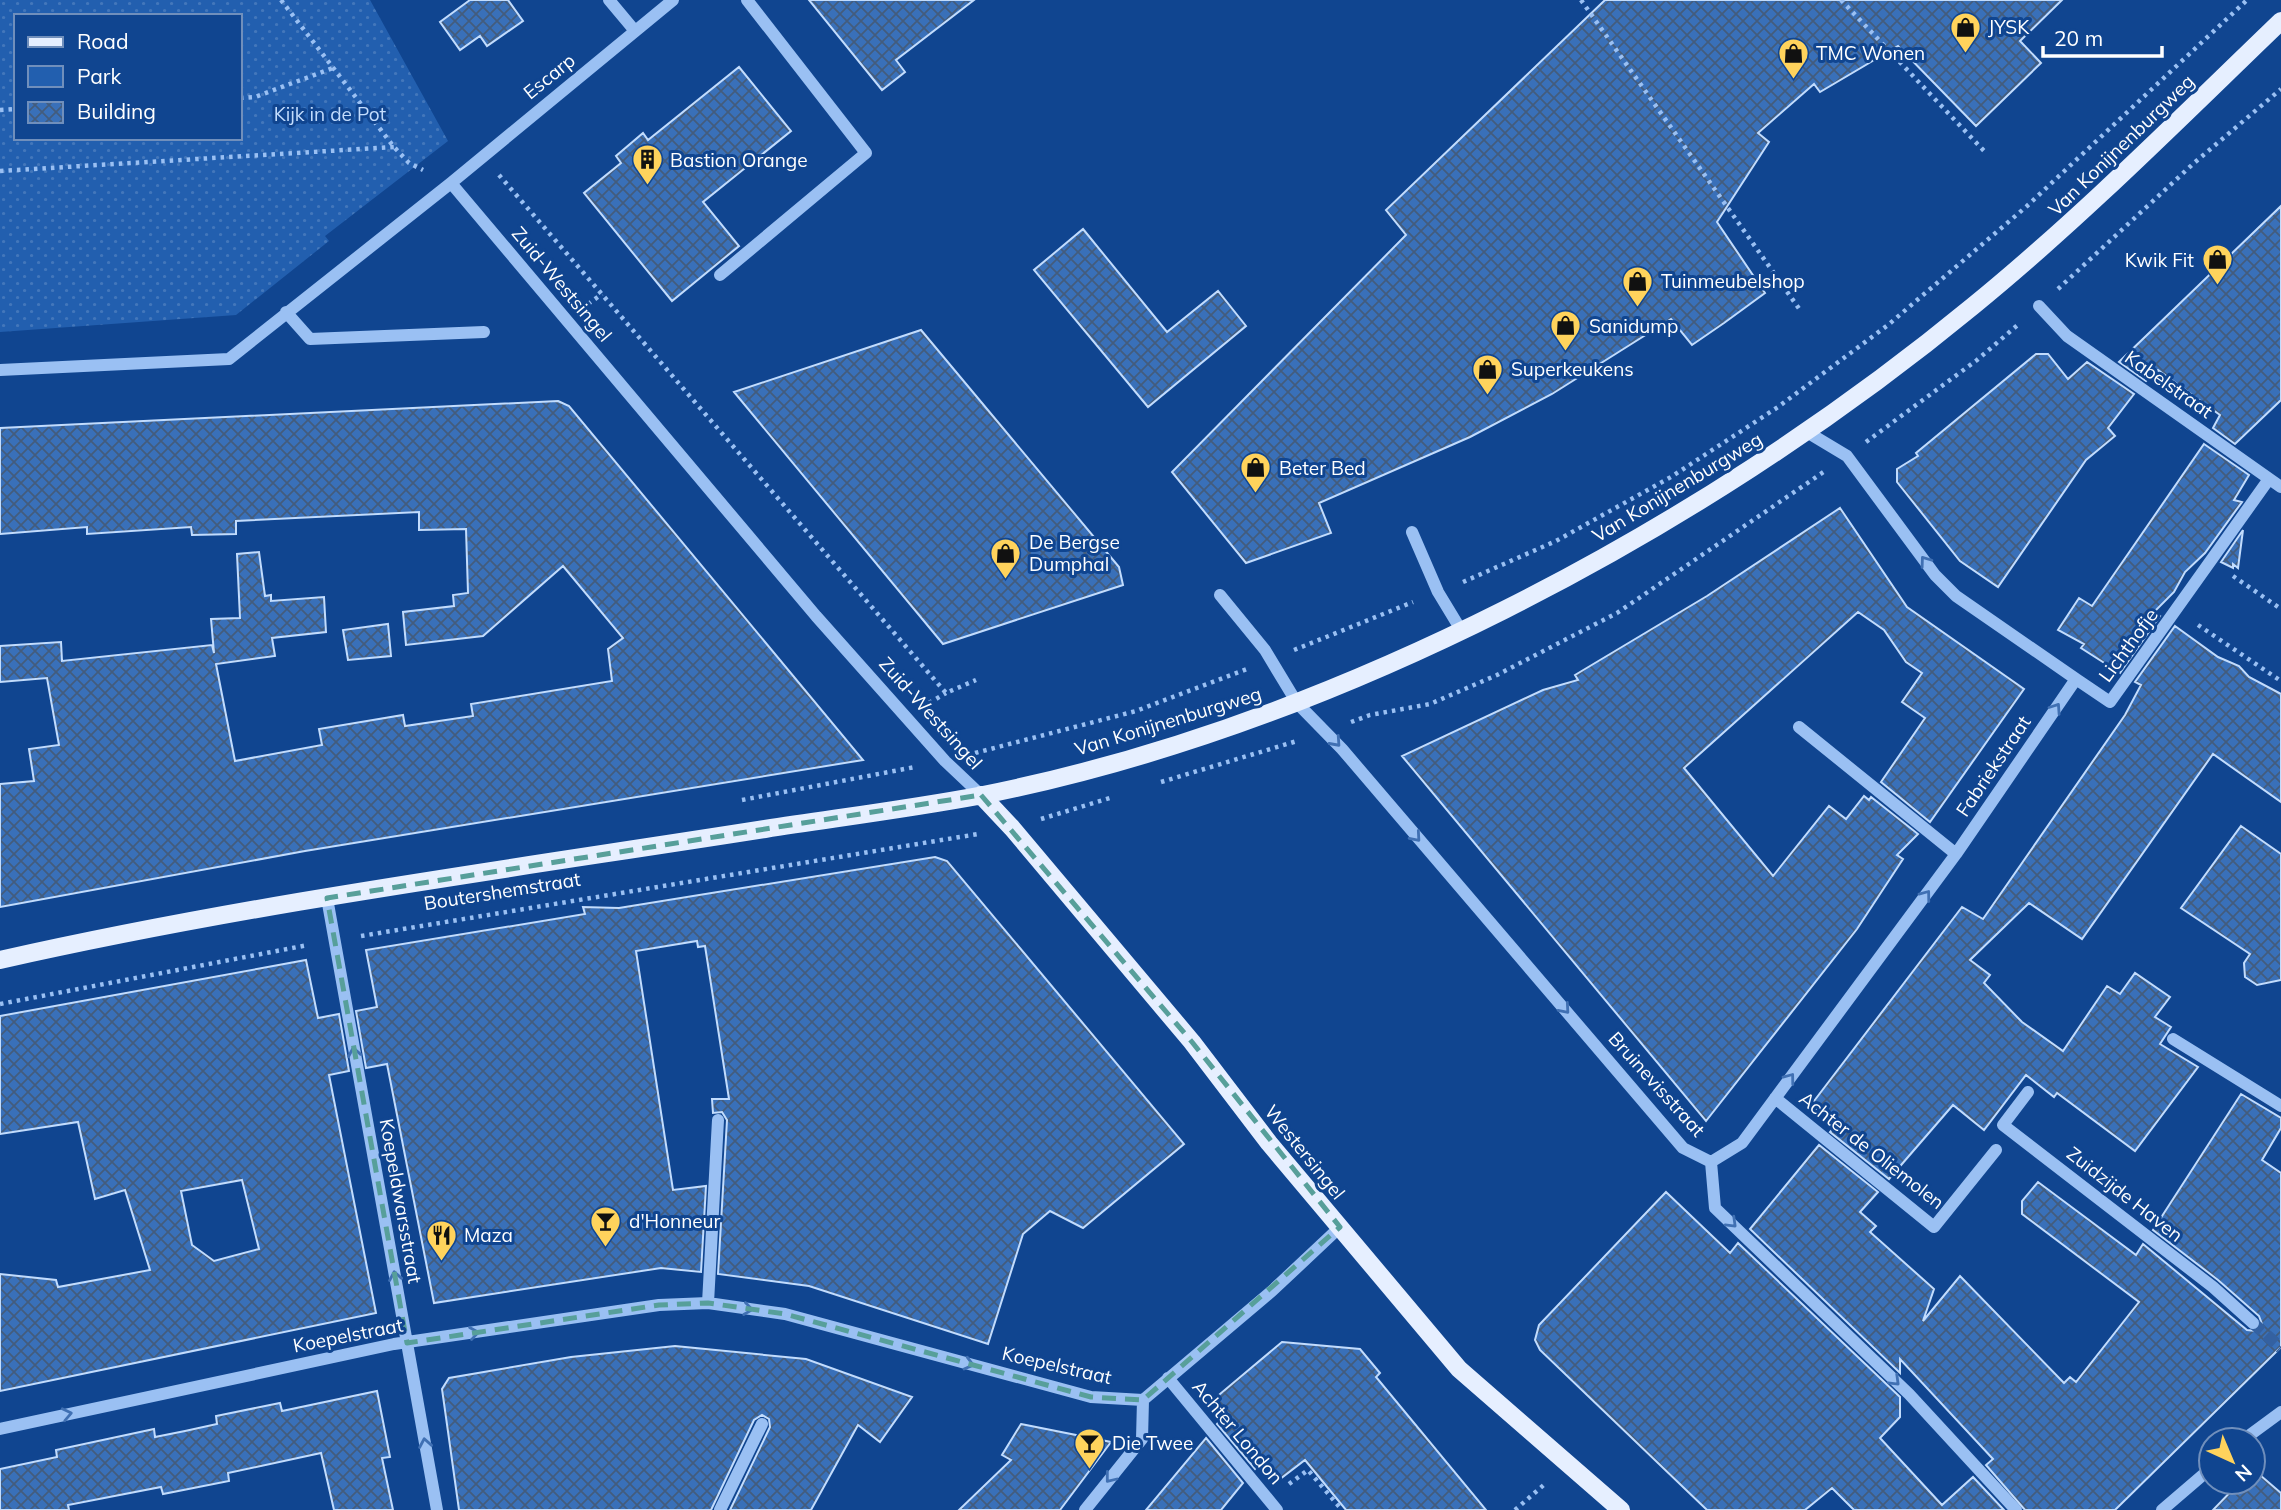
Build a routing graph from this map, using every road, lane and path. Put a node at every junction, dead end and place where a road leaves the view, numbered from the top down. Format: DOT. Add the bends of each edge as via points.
graph roads {
  1 [pos="281,0"];
  2 [pos="609,0"];
  3 [pos="673,0"];
  4 [pos="747,0"];
  5 [pos="1581,0"];
  6 [pos="1841,0"];
  7 [pos="2247,0"];
  8 [pos="2281,21"];
  9 [pos="635,31"];
  10 [pos="333,68"];
  11 [pos="242,97"];
  12 [pos="394,147"];
  13 [pos="1986,153"];
  14 [pos="482,156"];
  15 [pos="0,171"];
  16 [pos="451,183"];
  17 [pos="720,275"];
  18 [pos="2039,306"];
  19 [pos="1800,310"];
  20 [pos="286,312"];
  21 [pos="484,332"];
  22 [pos="0,370"];
  23 [pos="1807,432"];
  24 [pos="2269,479"];
  25 [pos="2281,487"];
  26 [pos="1412,532"];
  27 [pos="2212,561"];
  28 [pos="1438,592"];
  29 [pos="1220,595"];
  30 [pos="2177,610"];
  31 [pos="2281,610"];
  32 [pos="1461,630"];
  33 [pos="1271,659"];
  34 [pos="2076,679"];
  35 [pos="976,680"];
  36 [pos="2281,681"];
  37 [pos="1297,703"];
  38 [pos="1799,727"];
  39 [pos="945,761"];
  40 [pos="981,795"];
  41 [pos="1012,828"];
  42 [pos="1956,854"];
  43 [pos="327,898"];
  44 [pos="334,940"];
  45 [pos="0,960"];
  46 [pos="0,1004"];
  47 [pos="2173,1039"];
  48 [pos="2028,1092"];
  49 [pos="1774,1098"];
  50 [pos="2281,1105"];
  51 [pos="718,1120"];
  52 [pos="1996,1150"];
  53 [pos="1711,1162"];
  54 [pos="1339,1227"];
  55 [pos="708,1303"];
  56 [pos="2253,1322"];
  57 [pos="407,1343"];
  58 [pos="1168,1378"];
  59 [pos="1143,1400"];
  60 [pos="2281,1412"];
  61 [pos="762,1424"];
  62 [pos="2262,1426"];
  63 [pos="0,1429"];
  64 [pos="1566,1465"];
  65 [pos="2197,1480"];
  66 [pos="1273,1505"];
  67 [pos="437,1510"];
  68 [pos="720,1510"];
  69 [pos="1085,1510"];
  70 [pos="1342,1510"];
  71 [pos="1515,1510"];
  72 [pos="1621,1510"];
  73 [pos="2016,1510"];
  74 [pos="2162,1510"];
  1 -- 10 [label="path"];
  2 -- 9 [label="street"];
  3 -- 9 [label="street, Escarp"];
  4 -- 17 [label="street" via="866,153"];
  5 -- 19 [label="path"];
  6 -- 13 [label="path"];
  7 -- 28 [label="path, Van Konijnenburgweg" via="2027,206 1888,325 1778,407 1671,477 1556,541"];
  8 -- 23 [label="main road, Van Konijnenburgweg" via="2067,226 1969,310"];
  9 -- 14 [label="street, Escarp"];
  10 -- 11 [label="path" via="255,97"];
  10 -- 12 [label="path"];
  12 -- 15 [label="path"];
  12 -- 16 [label="path" via="409,163"];
  14 -- 16 [label="street, Escarp"];
  14 -- 35 [label="path, Zuid-Westsingel" via="946,693"];
  16 -- 20 [label="street"];
  16 -- 39 [label="street, Zuid-Westsingel" via="816,616"];
  18 -- 24 [label="street, Kabelstraat" via="2067,335"];
  20 -- 21 [label="street" via="310,339"];
  20 -- 22 [label="street" via="229,359"];
  23 -- 32 [label="main road, Van Konijnenburgweg" via="1633,542"];
  34 -- 23 [label="street, one-way" via="1955,596 1847,456"];
  24 -- 25 [label="street, Kabelstraat"];
  24 -- 27 [label="street, Lichthofje"];
  26 -- 28 [label="street"];
  27 -- 30 [label="street, Lichthofje"];
  27 -- 31 [label="path"];
  28 -- 32 [label="street"];
  28 -- 33 [label="path, Van Konijnenburgweg"];
  29 -- 33 [label="street, Bruinevisstraat"];
  30 -- 34 [label="street, Lichthofje" via="2110,702"];
  30 -- 36 [label="path, Lichthofje"];
  32 -- 37 [label="main road, Van Konijnenburgweg"];
  33 -- 37 [label="street, Bruinevisstraat"];
  33 -- 39 [label="path, Van Konijnenburgweg" via="1136,711"];
  42 -- 34 [label="street, Fabriekstraat, one-way"];
  37 -- 40 [label="main road, Van Konijnenburgweg" via="1142,754"];
  37 -- 53 [label="street, Bruinevisstraat, one-way" via="1342,749 1683,1148"];
  38 -- 42 [label="street"];
  39 -- 40 [label="street, Zuid-Westsingel"];
  40 -- 41 [label="main road, Westersingel"];
  40 -- 43 [label="main road, Boutershemstraat"];
  41 -- 44 [label="path, Boutershemstraat"];
  41 -- 54 [label="main road, Westersingel" via="1192,1042"];
  49 -- 42 [label="street, Fabriekstraat, one-way"];
  43 -- 44 [label="street, Koepeldwarsstraat"];
  43 -- 45 [label="main road, Boutershemstraat"];
  44 -- 46 [label="path, Boutershemstraat"];
  57 -- 44 [label="street, Koepeldwarsstraat, one-way"];
  47 -- 50 [label="street"];
  48 -- 56 [label="street, Zuidzijde Haven" via="2003,1125"];
  49 -- 52 [label="street, Achter de Oliemolen" via="1934,1227"];
  49 -- 53 [label="street, Fabriekstraat" via="1742,1143"];
  51 -- 55 [label="street"];
  53 -- 73 [label="street, Bruinevisstraat, one-way" via="1715,1208 1909,1394"];
  54 -- 58 [label="street" via="1273,1290"];
  54 -- 64 [label="main road, Westersingel" via="1458,1369"];
  57 -- 55 [label="street, Koepelstraat, one-way" via="659,1305"];
  55 -- 59 [label="street, Koepelstraat, one-way" via="785,1314 1091,1397"];
  63 -- 57 [label="street, Koepelstraat, one-way"];
  67 -- 57 [label="street, Koepeldwarsstraat, one-way"];
  58 -- 59 [label="street"];
  58 -- 66 [label="street, Achter London"];
  59 -- 69 [label="street, one-way" via="1142,1438"];
  60 -- 62 [label="street"];
  61 -- 68 [label="street"];
  64 -- 71 [label="path"];
  64 -- 72 [label="main road, Westersingel"];
  65 -- 74 [label="street"];
  66 -- 70 [label="path" via="1308,1469"];
}
